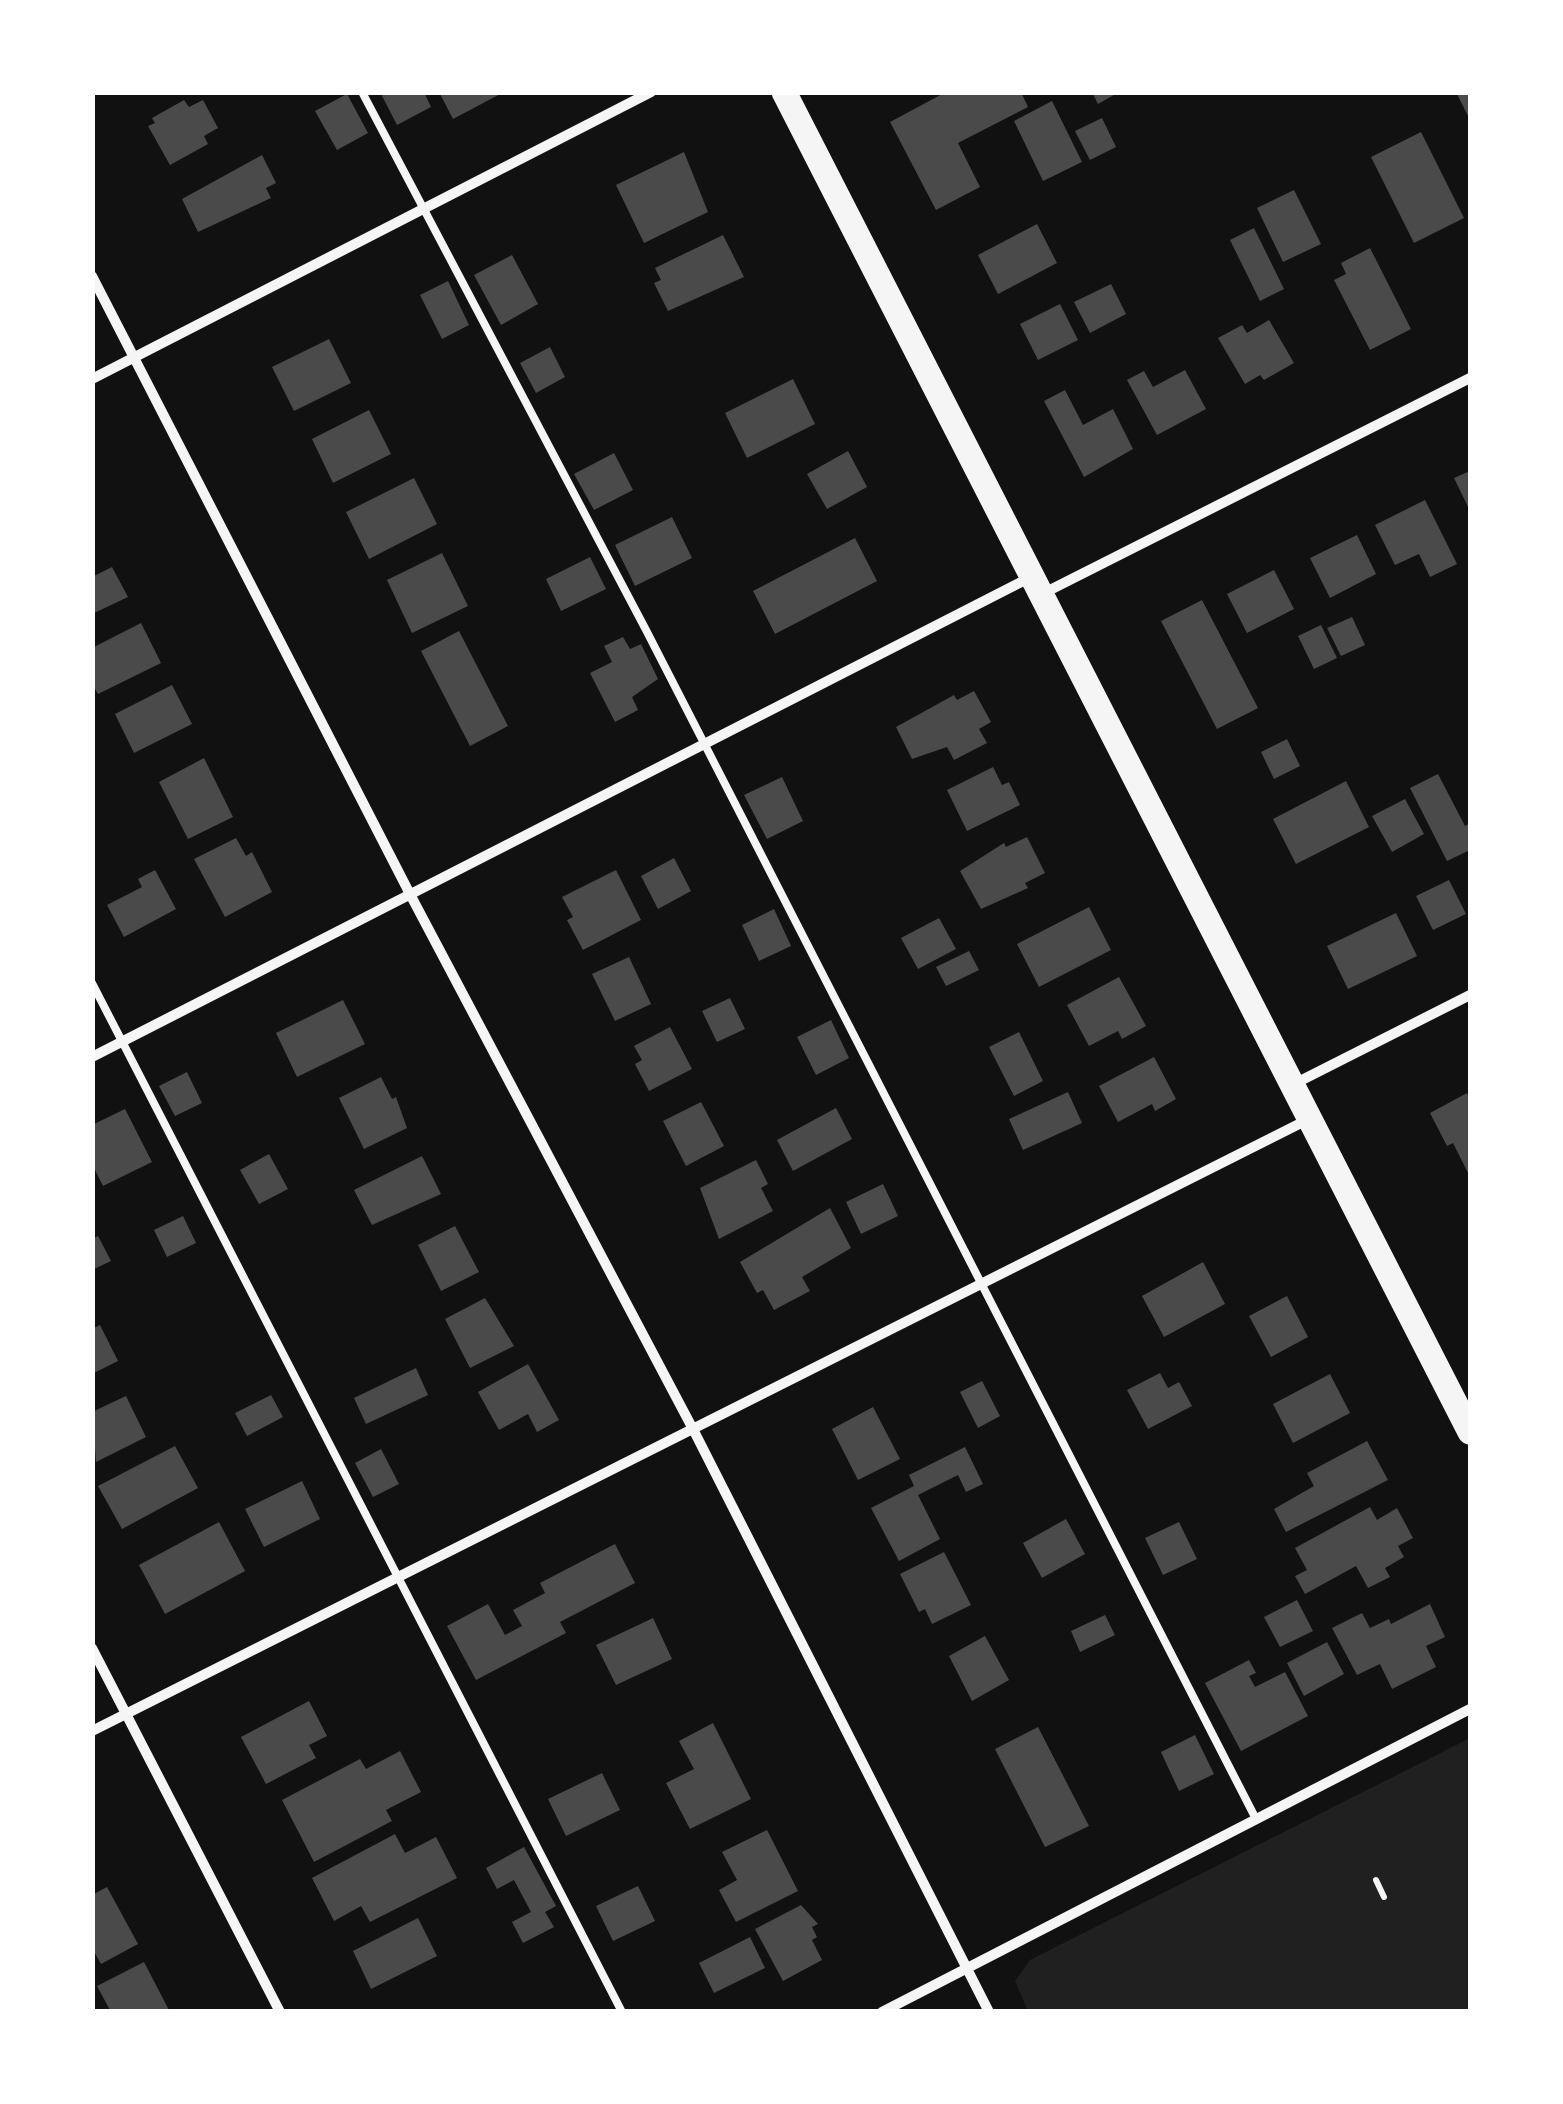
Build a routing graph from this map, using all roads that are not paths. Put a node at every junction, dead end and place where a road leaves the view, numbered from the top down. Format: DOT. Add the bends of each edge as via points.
graph roads {
  1 [pos="362,92"];
  2 [pos="650,92"];
  3 [pos="792,95"];
  4 [pos="423,212"];
  5 [pos="92,276"];
  6 [pos="134,358"];
  7 [pos="1470,378"];
  8 [pos="92,379"];
  9 [pos="1037,585"];
  10 [pos="704,745"];
  11 [pos="411,896"];
  12 [pos="92,983"];
  13 [pos="1470,996"];
  14 [pos="122,1041"];
  15 [pos="92,1057"];
  16 [pos="1294,1084"];
  17 [pos="1311,1118"];
  18 [pos="980,1286"];
  19 [pos="694,1431"];
  20 [pos="1470,1432"];
  21 [pos="396,1580"];
  22 [pos="92,1648"];
  23 [pos="1470,1710"];
  24 [pos="126,1714"];
  25 [pos="92,1732"];
  26 [pos="1256,1819"];
  27 [pos="967,1968"];
  28 [pos="280,2012"];
  29 [pos="622,2012"];
  30 [pos="882,2012"];
  31 [pos="989,2012"];
  1 -- 4 [label="lane"];
  2 -- 4 [label="street"];
  3 -- 9 [label="main road"];
  4 -- 6 [label="street"];
  4 -- 10 [label="lane"];
  5 -- 6 [label="street"];
  6 -- 8 [label="street"];
  6 -- 11 [label="street"];
  7 -- 9 [label="street"];
  9 -- 10 [label="street"];
  9 -- 16 [label="main road"];
  10 -- 11 [label="street"];
  10 -- 18 [label="lane"];
  11 -- 14 [label="street"];
  11 -- 19 [label="street"];
  12 -- 14 [label="lane"];
  13 -- 16 [label="street"];
  14 -- 15 [label="street"];
  14 -- 21 [label="lane"];
  16 -- 17 [label="main road"];
  17 -- 18 [label="street"];
  17 -- 20 [label="main road"];
  18 -- 19 [label="street"];
  18 -- 26 [label="lane"];
  19 -- 21 [label="street"];
  19 -- 27 [label="street"];
  21 -- 24 [label="street"];
  21 -- 29 [label="lane"];
  22 -- 24 [label="street"];
  23 -- 26 [label="street"];
  24 -- 25 [label="street"];
  24 -- 28 [label="street"];
  26 -- 27 [label="street"];
  27 -- 30 [label="street"];
  27 -- 31 [label="street"];
}
